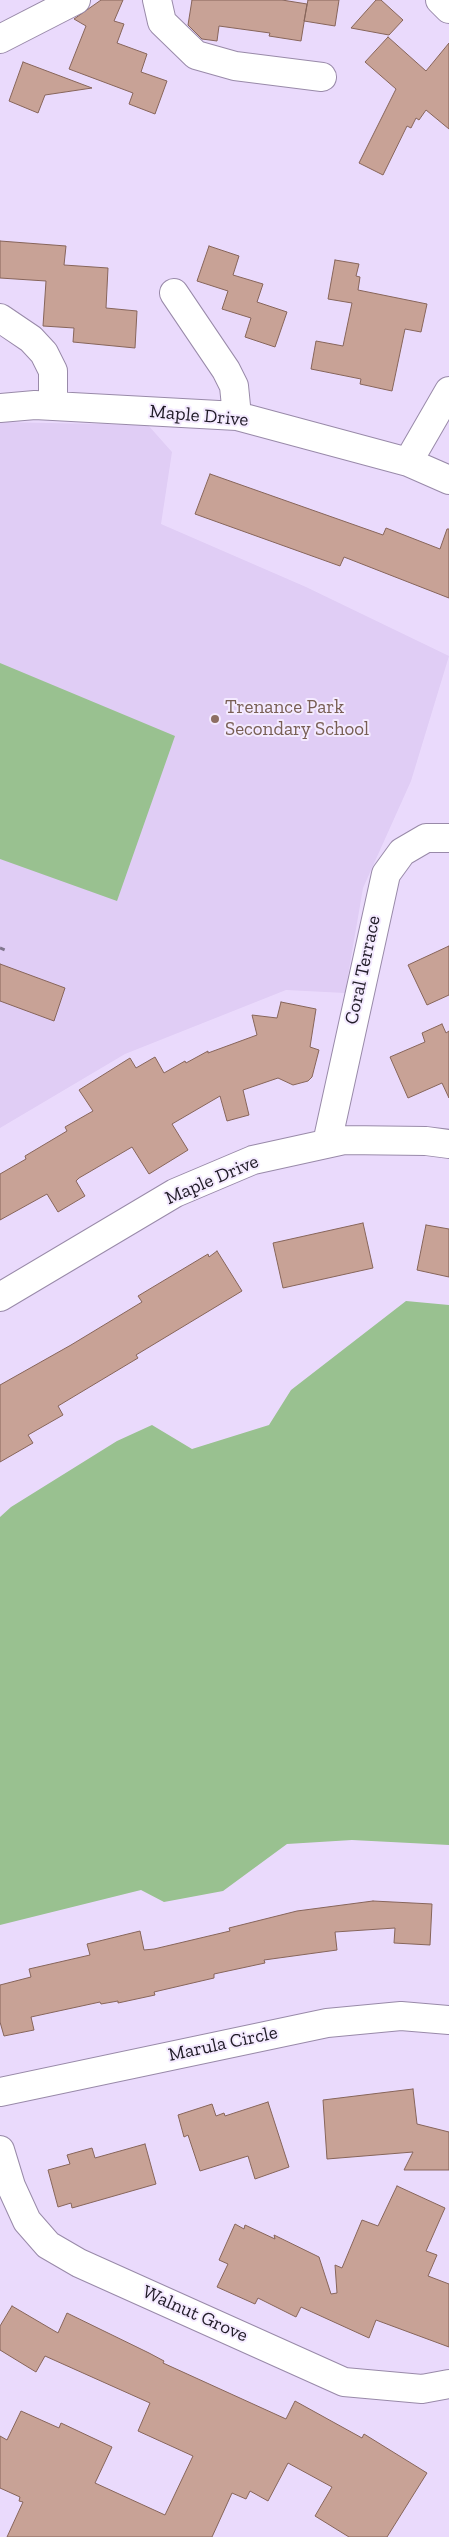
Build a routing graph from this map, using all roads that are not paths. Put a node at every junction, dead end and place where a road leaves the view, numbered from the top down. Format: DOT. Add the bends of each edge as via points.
graph roads {
  1 [pos="76,0"];
  2 [pos="157,0"];
  3 [pos="440,0"];
  4 [pos="449,9"];
  5 [pos="0,39"];
  6 [pos="322,77"];
  7 [pos="174,293"];
  8 [pos="0,318"];
  9 [pos="449,391"];
  10 [pos="53,406"];
  11 [pos="0,408"];
  12 [pos="237,416"];
  13 [pos="408,462"];
  14 [pos="449,480"];
  15 [pos="449,838"];
  16 [pos="327,1143"];
  17 [pos="449,1144"];
  18 [pos="0,1297"];
  19 [pos="449,2020"];
  20 [pos="0,2092"];
  21 [pos="0,2150"];
  22 [pos="449,2384"];
  1 -- 5 [label="street"];
  2 -- 6 [label="street" via="162,22 196,55 234,66"];
  3 -- 4 [label="street"];
  7 -- 12 [label="street" via="226,370 234,386"];
  8 -- 10 [label="street" via="31,339 44,353 53,371"];
  9 -- 13 [label="street"];
  10 -- 11 [label="street, Maple Drive"];
  10 -- 12 [label="street, Maple Drive"];
  12 -- 13 [label="street, Maple Drive"];
  13 -- 14 [label="street, Maple Drive"];
  15 -- 16 [label="street, Coral Terrace" via="426,838 402,852 386,874"];
  16 -- 17 [label="street, Maple Drive" via="372,1140"];
  16 -- 18 [label="street, Maple Drive" via="254,1160 175,1192"];
  19 -- 20 [label="street, Marula Circle" via="401,2016 327,2023"];
  21 -- 22 [label="street, Walnut Grove" via="11,2186 27,2221 48,2245 79,2263 344,2382 422,2389"];
}
